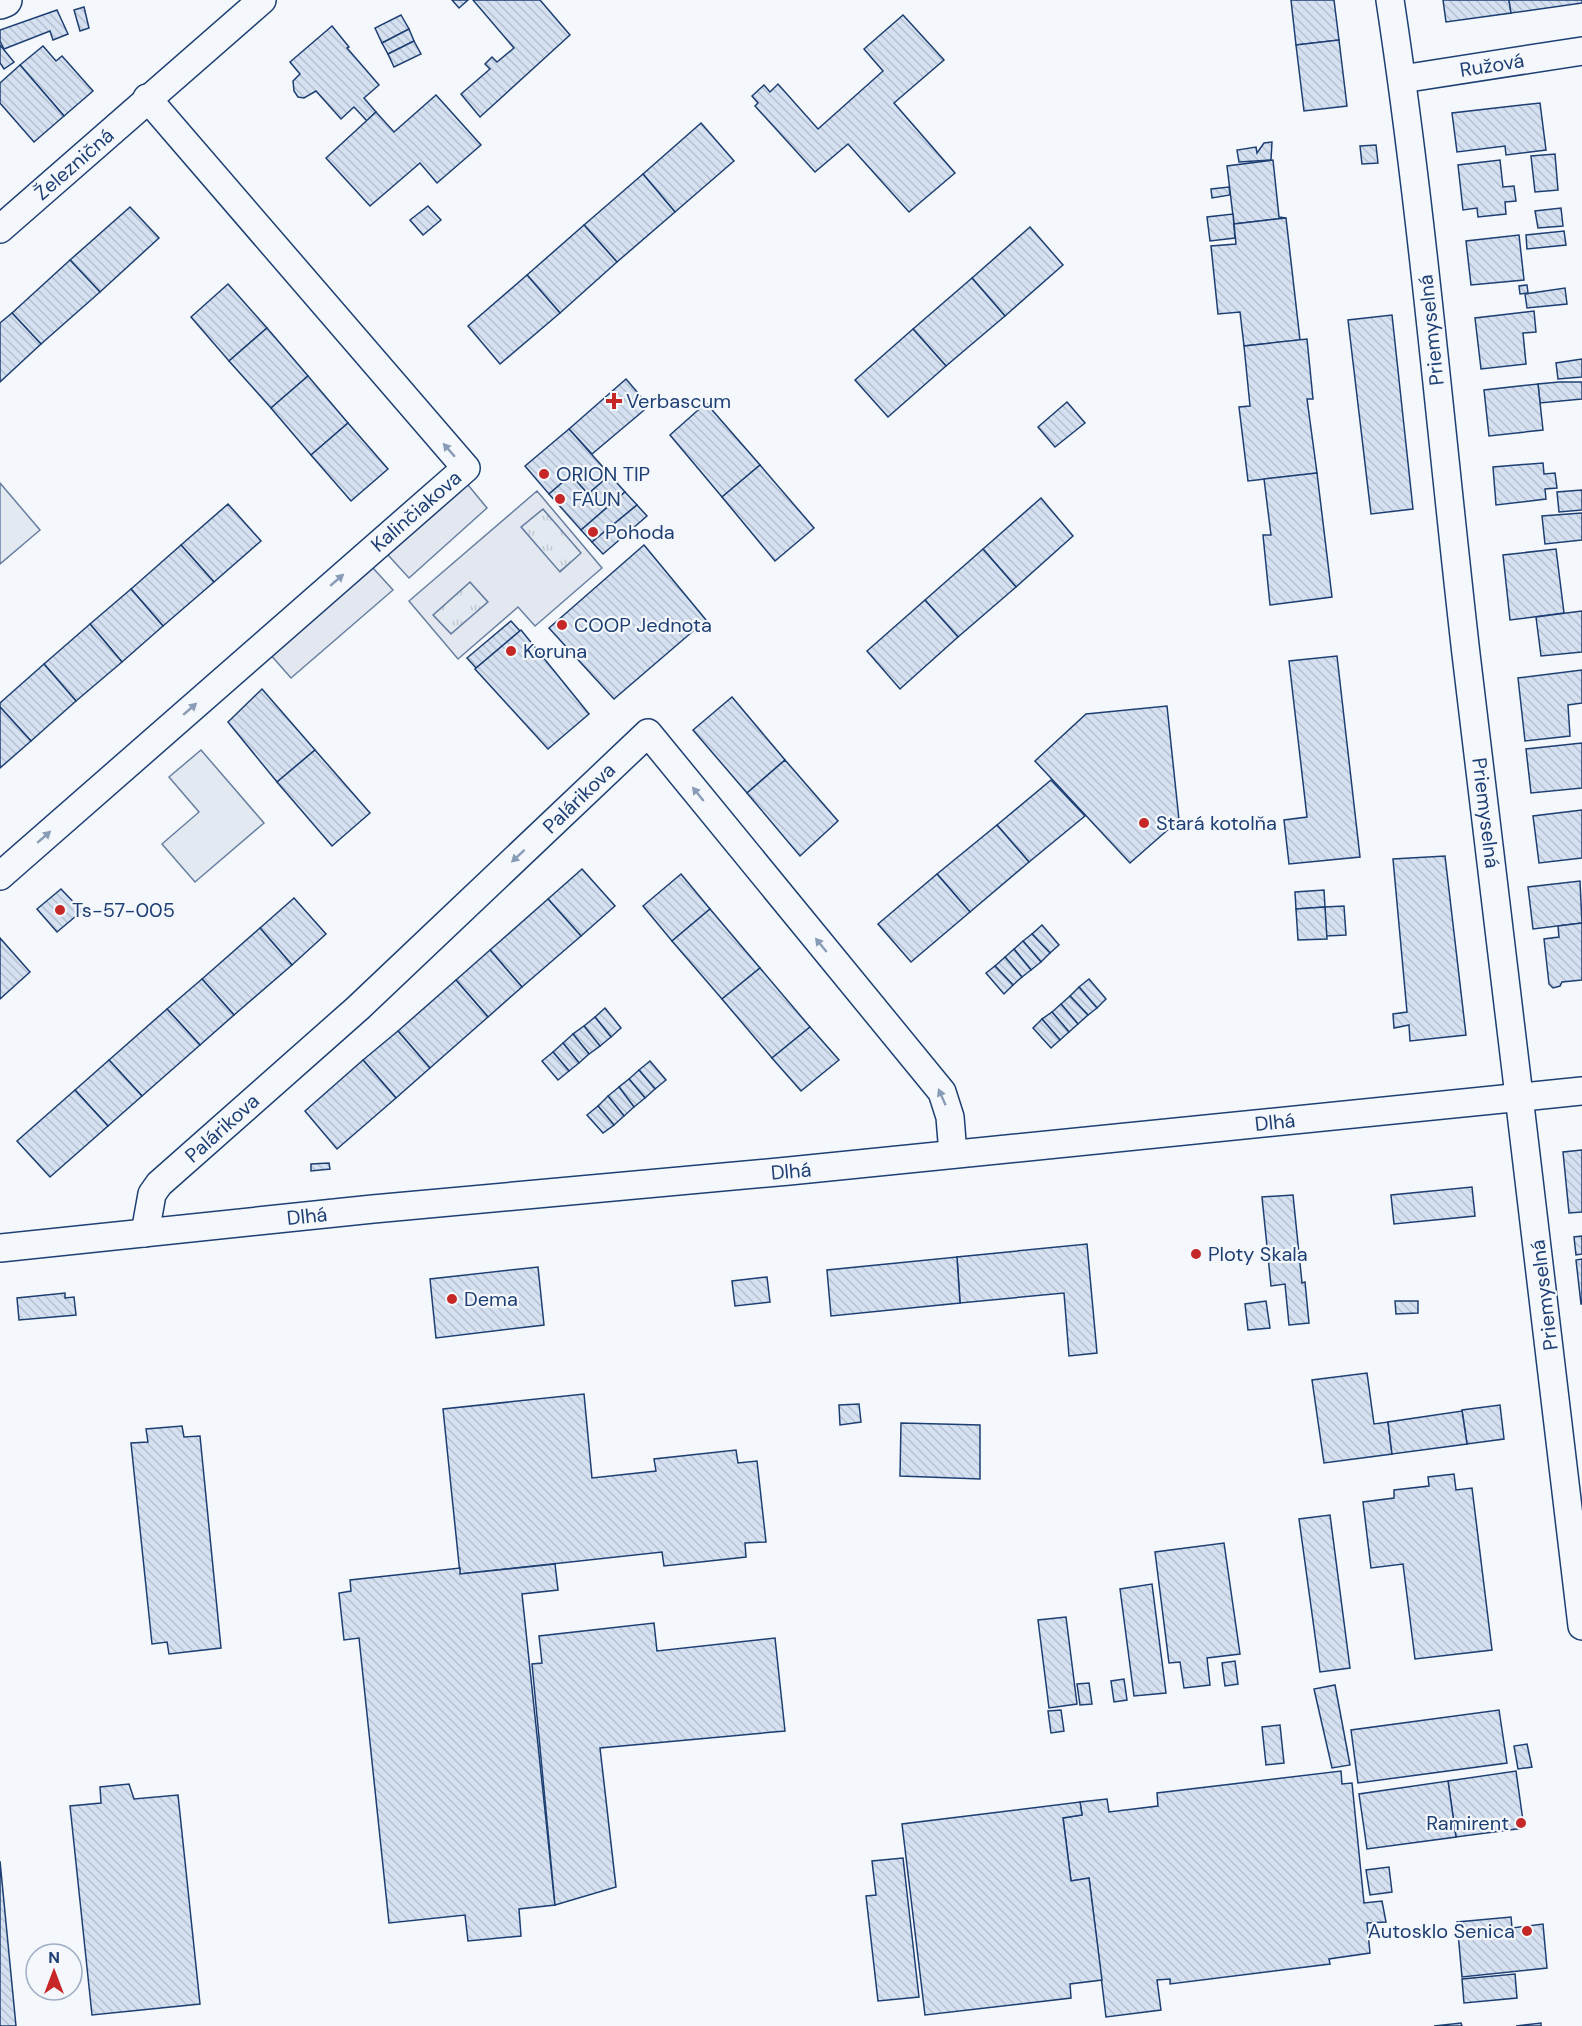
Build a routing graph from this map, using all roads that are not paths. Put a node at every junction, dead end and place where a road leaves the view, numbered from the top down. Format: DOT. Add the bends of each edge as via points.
graph roads {
  1 [pos="5,0"];
  2 [pos="262,0"];
  3 [pos="1390,0"];
  4 [pos="0,2"];
  5 [pos="1582,51"];
  6 [pos="1402,79"];
  7 [pos="147,98"];
  8 [pos="0,229"];
  9 [pos="0,876"];
  10 [pos="1582,1091"];
  11 [pos="1521,1097"];
  12 [pos="953,1154"];
  13 [pos="145,1233"];
  14 [pos="0,1248"];
  15 [pos="1582,1626"];
  1 -- 4 [label="main road"];
  2 -- 7 [label="street, Železničná"];
  3 -- 6 [label="street, Priemyselná"];
  5 -- 6 [label="street, Ružová"];
  6 -- 11 [label="street, Priemyselná" via="1466,654"];
  7 -- 8 [label="street, Železničná"];
  9 -- 7 [label="street, Kalinčiakova, one-way" via="466,468"];
  10 -- 11 [label="street, Dlhá"];
  11 -- 12 [label="street, Dlhá"];
  11 -- 15 [label="street, Priemyselná"];
  12 -- 13 [label="street, Dlhá"];
  12 -- 13 [label="street, Palárikova, one-way" via="950,1117 942,1092 648,733 358,1008 159,1184 152,1194"];
  13 -- 14 [label="street, Dlhá"];
}
